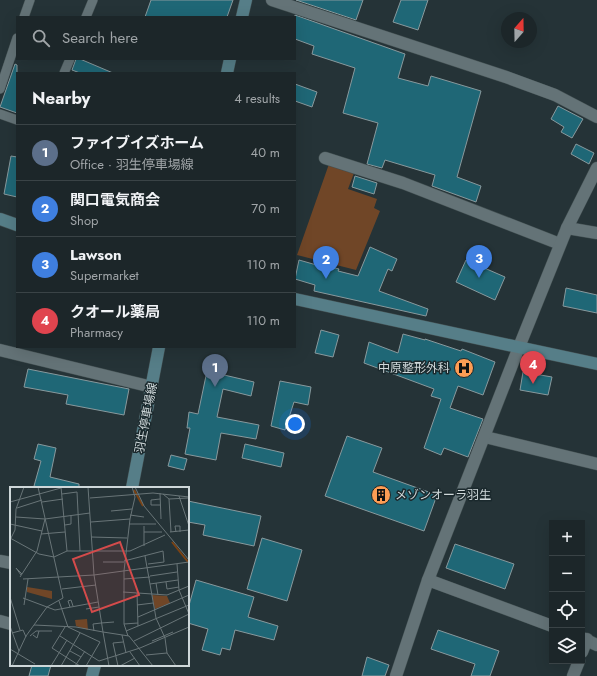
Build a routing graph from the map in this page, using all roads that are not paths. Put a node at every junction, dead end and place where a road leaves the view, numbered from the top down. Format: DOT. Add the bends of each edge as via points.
graph roads {
  1 [pos="30,0"];
  2 [pos="93,0"];
  3 [pos="246,0"];
  4 [pos="272,0"];
  5 [pos="24,16"];
  6 [pos="86,16"];
  7 [pos="242,16"];
  8 [pos="16,41"];
  9 [pos="70,60"];
  10 [pos="230,60"];
  11 [pos="64,72"];
  12 [pos="226,72"];
  13 [pos="0,88"];
  14 [pos="0,114"];
  15 [pos="597,117"];
  16 [pos="16,120"];
  17 [pos="325,158"];
  18 [pos="597,168"];
  19 [pos="0,219"];
  20 [pos="16,225"];
  21 [pos="567,228"];
  22 [pos="597,233"];
  23 [pos="560,244"];
  24 [pos="296,299"];
  25 [pos="519,347"];
  26 [pos="159,348"];
  27 [pos="0,350"];
  28 [pos="597,364"];
  29 [pos="152,387"];
  30 [pos="485,437"];
  31 [pos="597,464"];
  32 [pos="132,487"];
  33 [pos="0,561"];
  34 [pos="10,563"];
  35 [pos="428,580"];
  36 [pos="0,621"];
  37 [pos="10,624"];
  38 [pos="549,625"];
  39 [pos="578,664"];
  40 [pos="95,666"];
  41 [pos="92,676"];
  42 [pos="396,676"];
  43 [pos="573,676"];
  1 -- 5 [label="lane"];
  2 -- 6 [label="lane"];
  3 -- 7 [label="street"];
  4 -- 15 [label="street" via="506,77 555,95"];
  8 -- 13 [label="lane"];
  9 -- 11 [label="lane"];
  10 -- 12 [label="street"];
  14 -- 16 [label="lane"];
  17 -- 23 [label="street" via="403,183"];
  18 -- 21 [label="street"];
  19 -- 20 [label="street"];
  21 -- 22 [label="street"];
  21 -- 23 [label="street"];
  23 -- 25 [label="street"];
  24 -- 25 [label="street"];
  25 -- 28 [label="street"];
  25 -- 30 [label="street"];
  26 -- 29 [label="street, 羽生停車場線"];
  27 -- 29 [label="street"];
  29 -- 32 [label="street, 羽生停車場線"];
  30 -- 31 [label="street"];
  30 -- 35 [label="street"];
  33 -- 34 [label="street"];
  35 -- 38 [label="street"];
  35 -- 42 [label="street"];
  36 -- 37 [label="street"];
  39 -- 43 [label="street"];
  40 -- 41 [label="street"];
}
